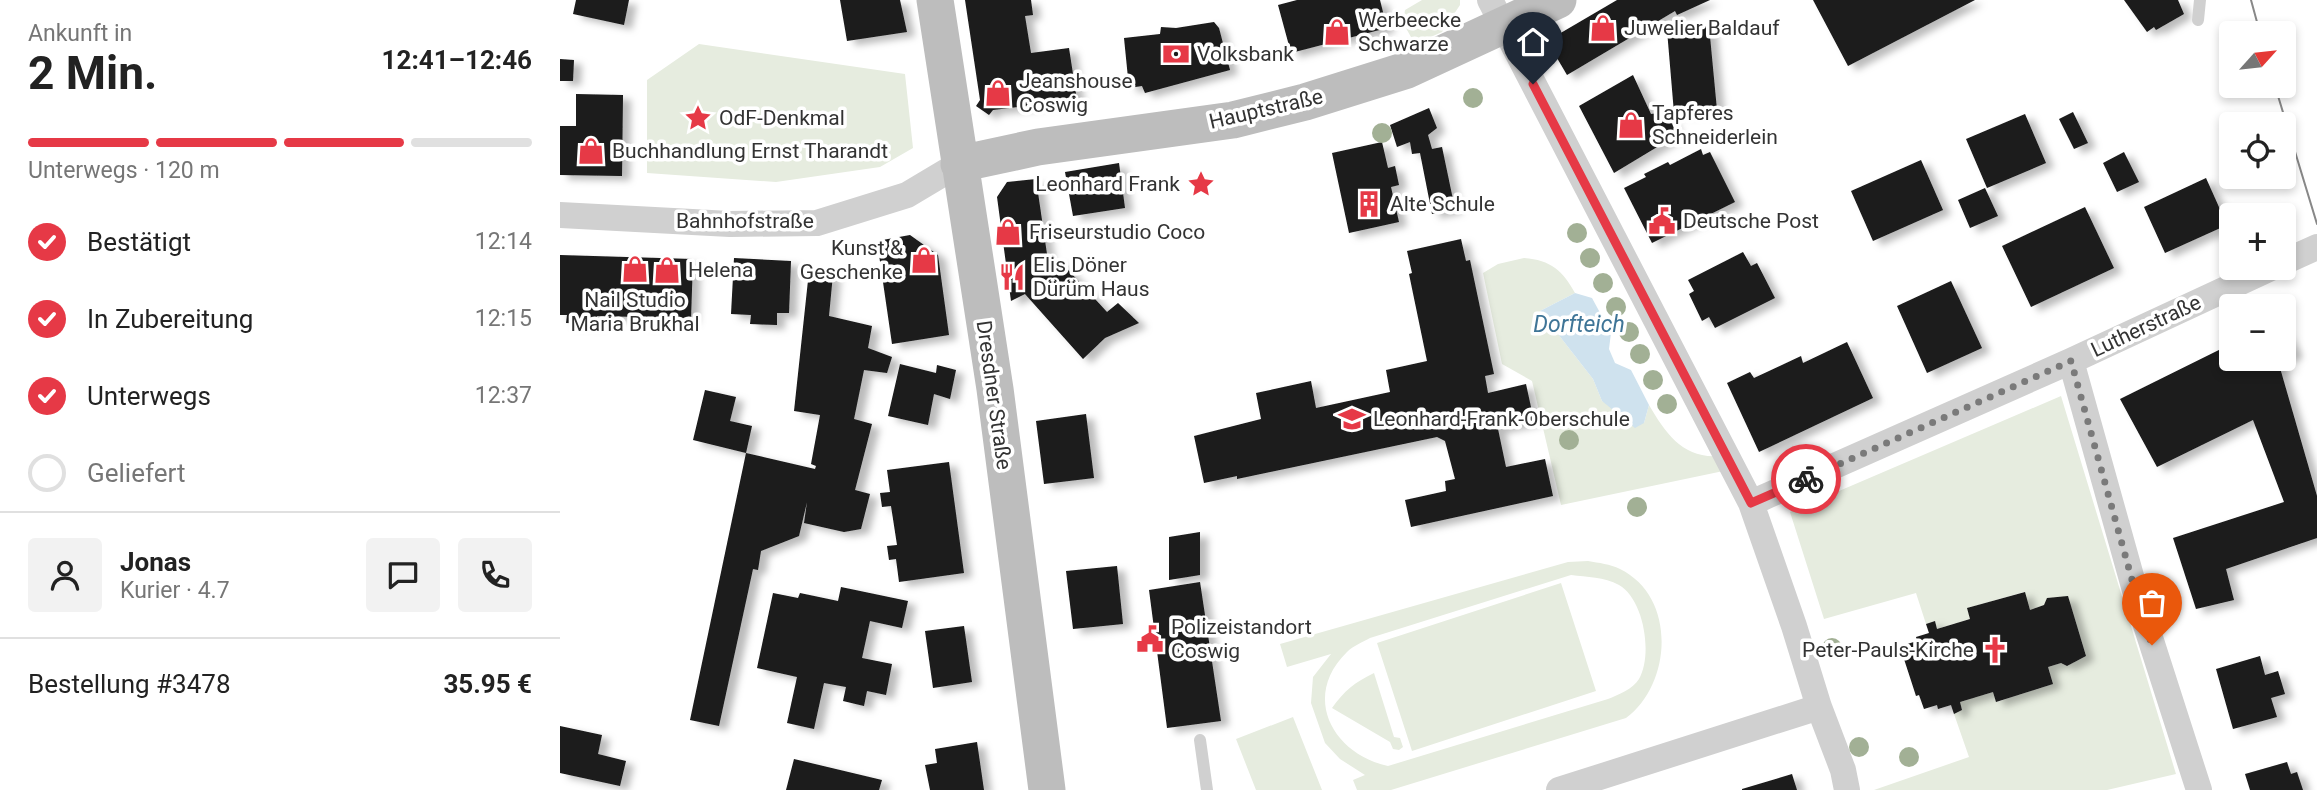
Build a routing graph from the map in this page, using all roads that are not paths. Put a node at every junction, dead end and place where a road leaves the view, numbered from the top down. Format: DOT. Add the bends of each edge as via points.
graph roads {
  1 [pos="935,0"];
  2 [pos="1558,0"];
  3 [pos="2200,0"];
  4 [pos="1497,13"];
  5 [pos="2199,20"];
  6 [pos="959,164"];
  7 [pos="560,215"];
  8 [pos="2317,247"];
  9 [pos="2296,257"];
  10 [pos="2245,280"];
  11 [pos="2071,361"];
  12 [pos="1751,503"];
  13 [pos="1819,707"];
  14 [pos="1200,740"];
  15 [pos="1047,790"];
  16 [pos="1207,790"];
  17 [pos="1559,790"];
  18 [pos="1847,790"];
  19 [pos="2199,790"];
  1 -- 6 [label="main road, Dresdner Straße"];
  2 -- 4 [label="main road, Hauptstraße"];
  3 -- 5 [label="lane"];
  4 -- 6 [label="main road, Hauptstraße" via="1407,70 1305,102 1233,120"];
  4 -- 12 [label="street"];
  6 -- 7 [label="street, Bahnhofstraße" via="907,195 817,223 730,224"];
  6 -- 15 [label="main road, Dresdner Straße" via="995,389"];
  8 -- 9 [label="street"];
  10 -- 11 [label="street, Lutherstraße"];
  11 -- 12 [label="street, Lutherstraße"];
  11 -- 19 [label="street" via="2136,594"];
  12 -- 13 [label="street"];
  13 -- 17 [label="street"];
  13 -- 18 [label="street"];
  14 -- 16 [label="lane"];
}
